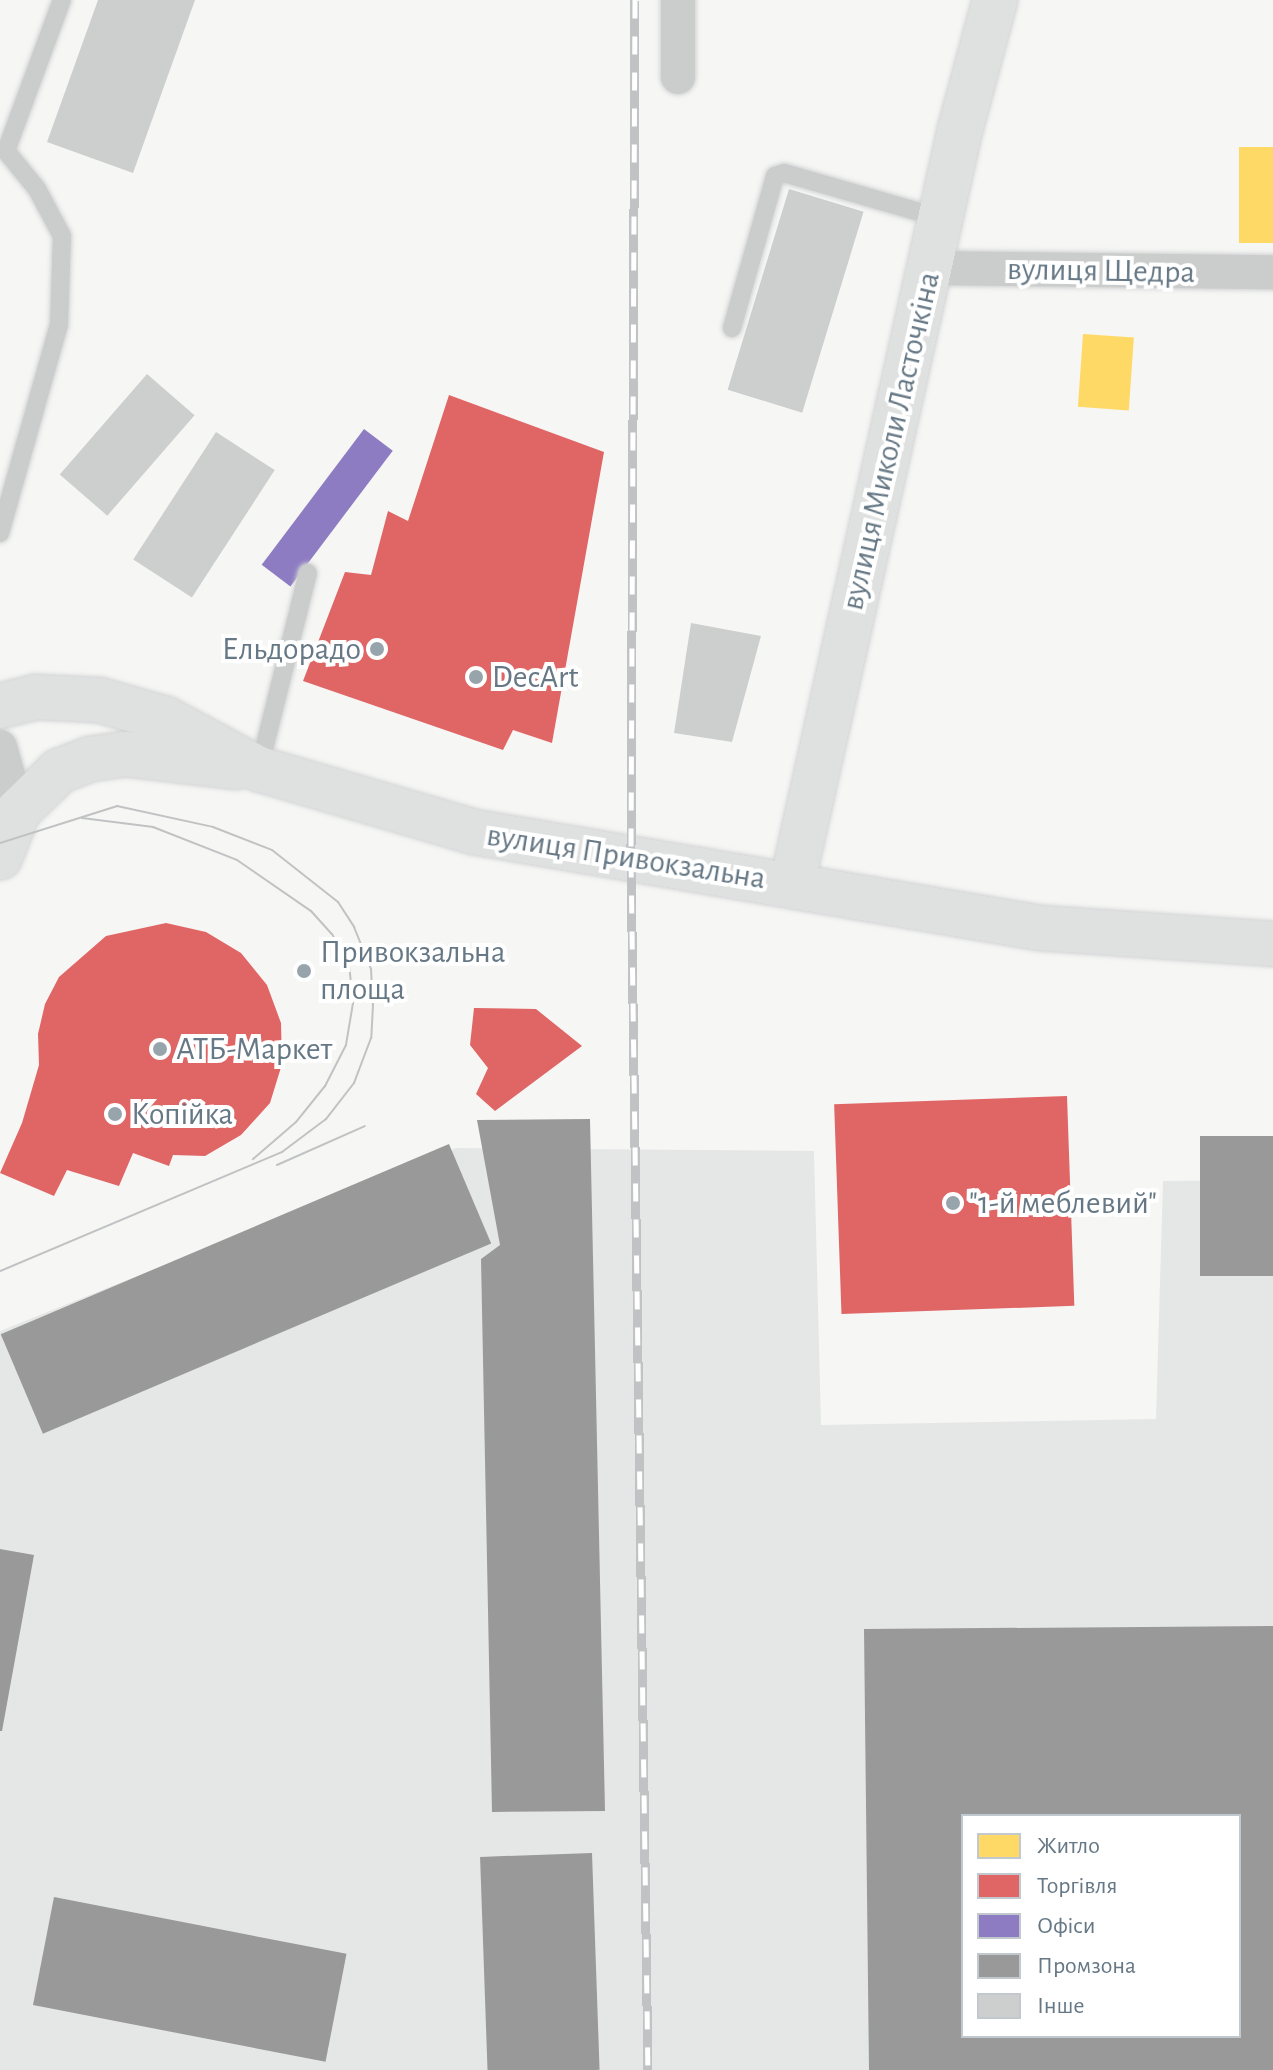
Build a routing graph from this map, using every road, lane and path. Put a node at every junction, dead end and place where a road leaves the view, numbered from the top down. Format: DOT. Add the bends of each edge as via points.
graph roads {
  1 [pos="62,0"];
  2 [pos="678,0"];
  3 [pos="995,0"];
  4 [pos="678,77"];
  5 [pos="940,218"];
  6 [pos="929,268"];
  7 [pos="1273,272"];
  8 [pos="732,328"];
  9 [pos="0,533"];
  10 [pos="308,573"];
  11 [pos="0,706"];
  12 [pos="0,747"];
  13 [pos="259,769"];
  14 [pos="18,811"];
  15 [pos="0,857"];
  16 [pos="792,884"];
  17 [pos="1273,944"];
  1 -- 9 [label="lane" via="6,151 37,189 62,236 59,325"];
  2 -- 4 [label="street"];
  3 -- 5 [label="main road, вулиця Миколи Ласточкіна"];
  5 -- 6 [label="main road, вулиця Миколи Ласточкіна"];
  5 -- 8 [label="lane" via="784,173 775,176"];
  6 -- 7 [label="street, вулиця Щедра"];
  6 -- 16 [label="main road, вулиця Миколи Ласточкіна"];
  10 -- 13 [label="lane"];
  11 -- 13 [label="main road, вулиця Привокзальна" via="35,697 99,700 166,719"];
  12 -- 14 [label="street"];
  13 -- 14 [label="main road" via="125,754 90,759 59,771"];
  13 -- 16 [label="main road, вулиця Привокзальна" via="474,832"];
  14 -- 15 [label="main road"];
  16 -- 17 [label="main road, вулиця Привокзальна" via="1040,928"];
}
